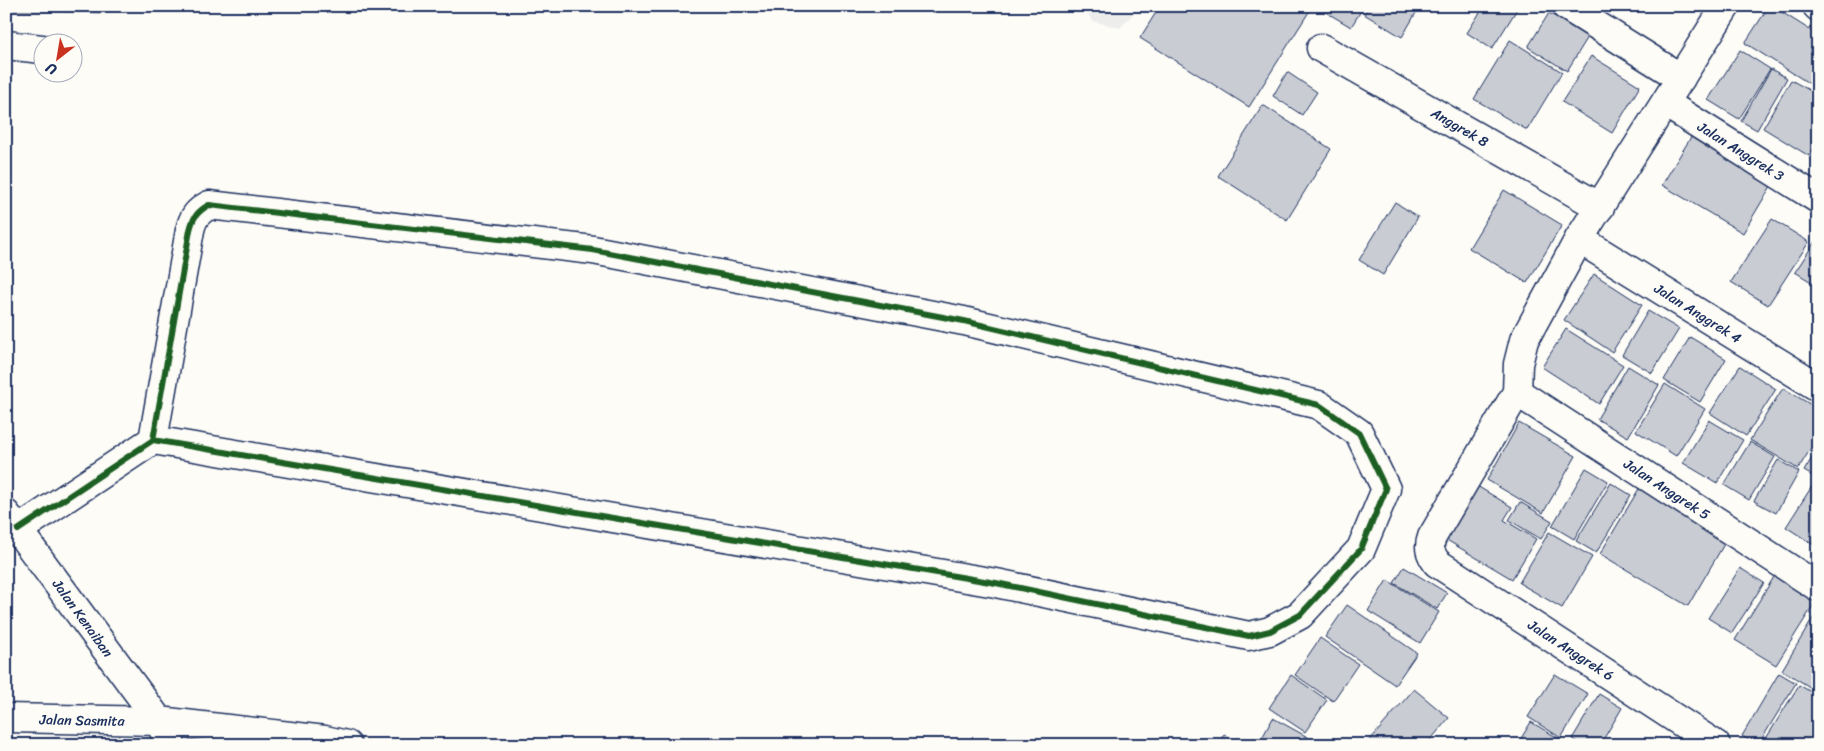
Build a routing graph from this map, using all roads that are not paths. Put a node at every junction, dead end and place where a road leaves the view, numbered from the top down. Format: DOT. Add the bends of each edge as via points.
graph roads {
  1 [pos="1566,6"];
  2 [pos="1726,6"];
  3 [pos="6,45"];
  4 [pos="32,48"];
  5 [pos="1321,48"];
  6 [pos="1681,78"];
  7 [pos="1665,103"];
  8 [pos="1818,199"];
  9 [pos="1600,207"];
  10 [pos="1579,239"];
  11 [pos="1818,387"];
  12 [pos="1517,392"];
  13 [pos="153,440"];
  14 [pos="12,522"];
  15 [pos="1818,587"];
  16 [pos="6,718"];
  17 [pos="158,721"];
  18 [pos="172,745"];
  19 [pos="347,745"];
  20 [pos="1716,745"];
  1 -- 6 [label="street"];
  2 -- 6 [label="street"];
  3 -- 4 [label="street"];
  5 -- 9 [label="street, Anggrek 8"];
  6 -- 7 [label="street"];
  7 -- 8 [label="street, Jalan Anggrek 3"];
  7 -- 9 [label="street"];
  9 -- 10 [label="street"];
  10 -- 11 [label="street, Jalan Anggrek 4"];
  10 -- 12 [label="street" via="1524,340 1518,364"];
  12 -- 15 [label="street, Jalan Anggrek 5"];
  12 -- 20 [label="street, Jalan Anggrek 6" via="1432,537 1430,552 1437,563"];
  13 -- 13 [label="street" via="986,582 1248,636 1270,631 1300,615 1361,549 1386,489 1359,432 1319,404 964,321 593,250 209,205 193,219 190,230"];
  13 -- 14 [label="street"];
  14 -- 17 [label="street, Jalan Kenaiban"];
  16 -- 17 [label="street, Jalan Sasmita"];
  17 -- 18 [label="street, Jalan Kenaiban"];
  17 -- 19 [label="street, Jalan Sasmita"];
}
